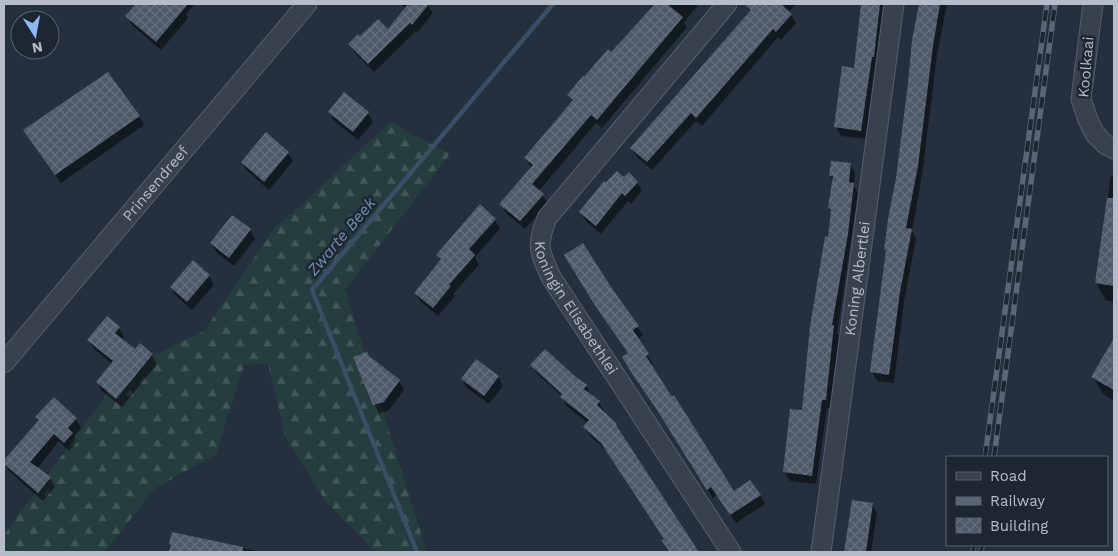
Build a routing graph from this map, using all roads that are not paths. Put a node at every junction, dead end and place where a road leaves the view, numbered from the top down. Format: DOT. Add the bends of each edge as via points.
graph roads {
  1 [pos="308,4"];
  2 [pos="727,4"];
  3 [pos="894,4"];
  4 [pos="1093,4"];
  5 [pos="1114,149"];
  6 [pos="4,363"];
  7 [pos="731,552"];
  8 [pos="821,552"];
  1 -- 6 [label="street, Prinsendreef"];
  2 -- 7 [label="street, Koningin Elisabethlei" via="547,218 540,236 540,253 551,277"];
  3 -- 8 [label="street, Koning Albertlei"];
  4 -- 5 [label="street, Koolkaai" via="1081,99 1095,134"];
}
